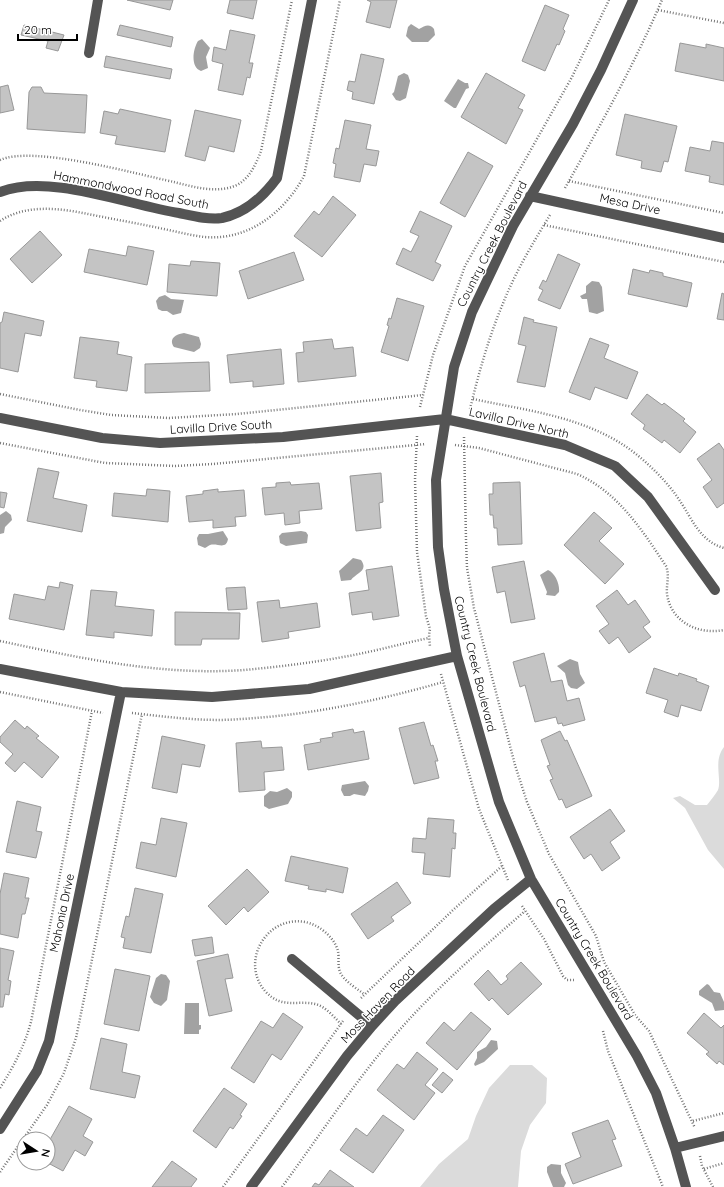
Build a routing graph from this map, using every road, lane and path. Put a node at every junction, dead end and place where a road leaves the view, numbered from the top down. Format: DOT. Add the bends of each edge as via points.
graph roads {
  1 [pos="98,0"];
  2 [pos="292,0"];
  3 [pos="312,0"];
  4 [pos="340,0"];
  5 [pos="609,0"];
  6 [pos="633,0"];
  7 [pos="662,0"];
  8 [pos="658,10"];
  9 [pos="724,23"];
  10 [pos="89,53"];
  11 [pos="0,160"];
  12 [pos="569,181"];
  13 [pos="0,192"];
  14 [pos="530,196"];
  15 [pos="557,202"];
  16 [pos="724,213"];
  17 [pos="0,221"];
  18 [pos="544,225"];
  19 [pos="724,238"];
  20 [pos="724,262"];
  21 [pos="0,394"];
  22 [pos="423,395"];
  23 [pos="0,418"];
  24 [pos="445,419"];
  25 [pos="418,422"];
  26 [pos="467,424"];
  27 [pos="0,443"];
  28 [pos="416,445"];
  29 [pos="441,445"];
  30 [pos="463,446"];
  31 [pos="715,590"];
  32 [pos="724,630"];
  33 [pos="429,638"];
  34 [pos="0,642"];
  35 [pos="457,656"];
  36 [pos="436,661"];
  37 [pos="0,668"];
  38 [pos="121,692"];
  39 [pos="92,711"];
  40 [pos="142,714"];
  41 [pos="530,879"];
  42 [pos="515,892"];
  43 [pos="525,911"];
  44 [pos="292,959"];
  45 [pos="574,979"];
  46 [pos="372,1026"];
  47 [pos="603,1030"];
  48 [pos="0,1088"];
  49 [pos="724,1113"];
  50 [pos="692,1121"];
  51 [pos="0,1129"];
  52 [pos="724,1136"];
  53 [pos="698,1143"];
  54 [pos="675,1148"];
  55 [pos="724,1163"];
  56 [pos="704,1169"];
  57 [pos="0,1172"];
  58 [pos="251,1187"];
  59 [pos="282,1187"];
  60 [pos="663,1187"];
  61 [pos="686,1187"];
  62 [pos="713,1187"];
  1 -- 10 [label="street"];
  2 -- 11 [label="path" via="261,151 255,167 237,185 211,190 60,158 19,157"];
  3 -- 13 [label="street, Hammondwood Road South" via="277,178 265,194 244,210 222,218 210,218 152,209 82,191 31,185"];
  4 -- 17 [label="path" via="304,176 295,193 269,219 257,226 223,237 189,234 57,208 21,212"];
  5 -- 22 [label="path" via="572,77 465,266 435,348"];
  6 -- 14 [label="street, Country Creek Boulevard" via="573,124"];
  7 -- 8 [label="path"];
  8 -- 9 [label="path"];
  8 -- 12 [label="path" via="630,72"];
  12 -- 15 [label="path"];
  12 -- 16 [label="path"];
  14 -- 15 [label="street, Mesa Drive"];
  14 -- 24 [label="street, Country Creek Boulevard" via="472,312 458,352"];
  15 -- 18 [label="path"];
  15 -- 19 [label="street, Mesa Drive"];
  18 -- 20 [label="path"];
  18 -- 26 [label="path" via="504,300 487,345"];
  21 -- 22 [label="path" via="111,415 169,418 237,414"];
  22 -- 25 [label="path"];
  23 -- 25 [label="street, Lavilla Drive South" via="102,438 160,443 283,438"];
  24 -- 25 [label="street, Lavilla Drive South"];
  24 -- 26 [label="street, Lavilla Drive North"];
  24 -- 29 [label="street, Country Creek Boulevard"];
  25 -- 28 [label="path"];
  26 -- 30 [label="path"];
  26 -- 31 [label="street, Lavilla Drive North" via="565,445 615,466 648,497"];
  27 -- 28 [label="path" via="105,463 175,466"];
  28 -- 29 [label="path"];
  28 -- 33 [label="path" via="417,552 430,629"];
  29 -- 30 [label="path"];
  29 -- 35 [label="street, Country Creek Boulevard" via="436,480 438,547"];
  30 -- 32 [label="path" via="542,464 588,478 628,512 666,566 669,602 681,621 701,630"];
  30 -- 50 [label="path" via="466,540 474,608 514,765 526,802 549,854 596,936 599,952 635,1014 649,1031"];
  33 -- 34 [label="path" via="344,657 235,670 191,670 98,662"];
  33 -- 36 [label="path"];
  35 -- 36 [label="street"];
  35 -- 41 [label="street, Country Creek Boulevard" via="496,795"];
  36 -- 38 [label="street" via="309,689 212,697"];
  36 -- 42 [label="path" via="479,809"];
  37 -- 38 [label="street"];
  38 -- 51 [label="street, Mahonia Drive" via="49,1041 38,1071"];
  39 -- 48 [label="path" via="25,1044"];
  40 -- 57 [label="path" via="76,1038 64,1073 47,1105"];
  41 -- 42 [label="street, Moss Haven Road"];
  41 -- 54 [label="street, Country Creek Boulevard" via="637,1056 656,1093"];
  42 -- 43 [label="path"];
  42 -- 46 [label="street, Moss Haven Road"];
  43 -- 45 [label="path" via="544,939 563,976 567,980"];
  43 -- 59 [label="path" via="438,989 414,1014 358,1082"];
  44 -- 46 [label="street"];
  46 -- 58 [label="street, Moss Haven Road"];
  47 -- 60 [label="path" via="608,1051"];
  49 -- 50 [label="path"];
  50 -- 53 [label="path"];
  52 -- 53 [label="street"];
  53 -- 54 [label="street"];
  53 -- 56 [label="path"];
  54 -- 61 [label="street, Country Creek Boulevard"];
  55 -- 56 [label="path"];
  56 -- 62 [label="path"];
}
